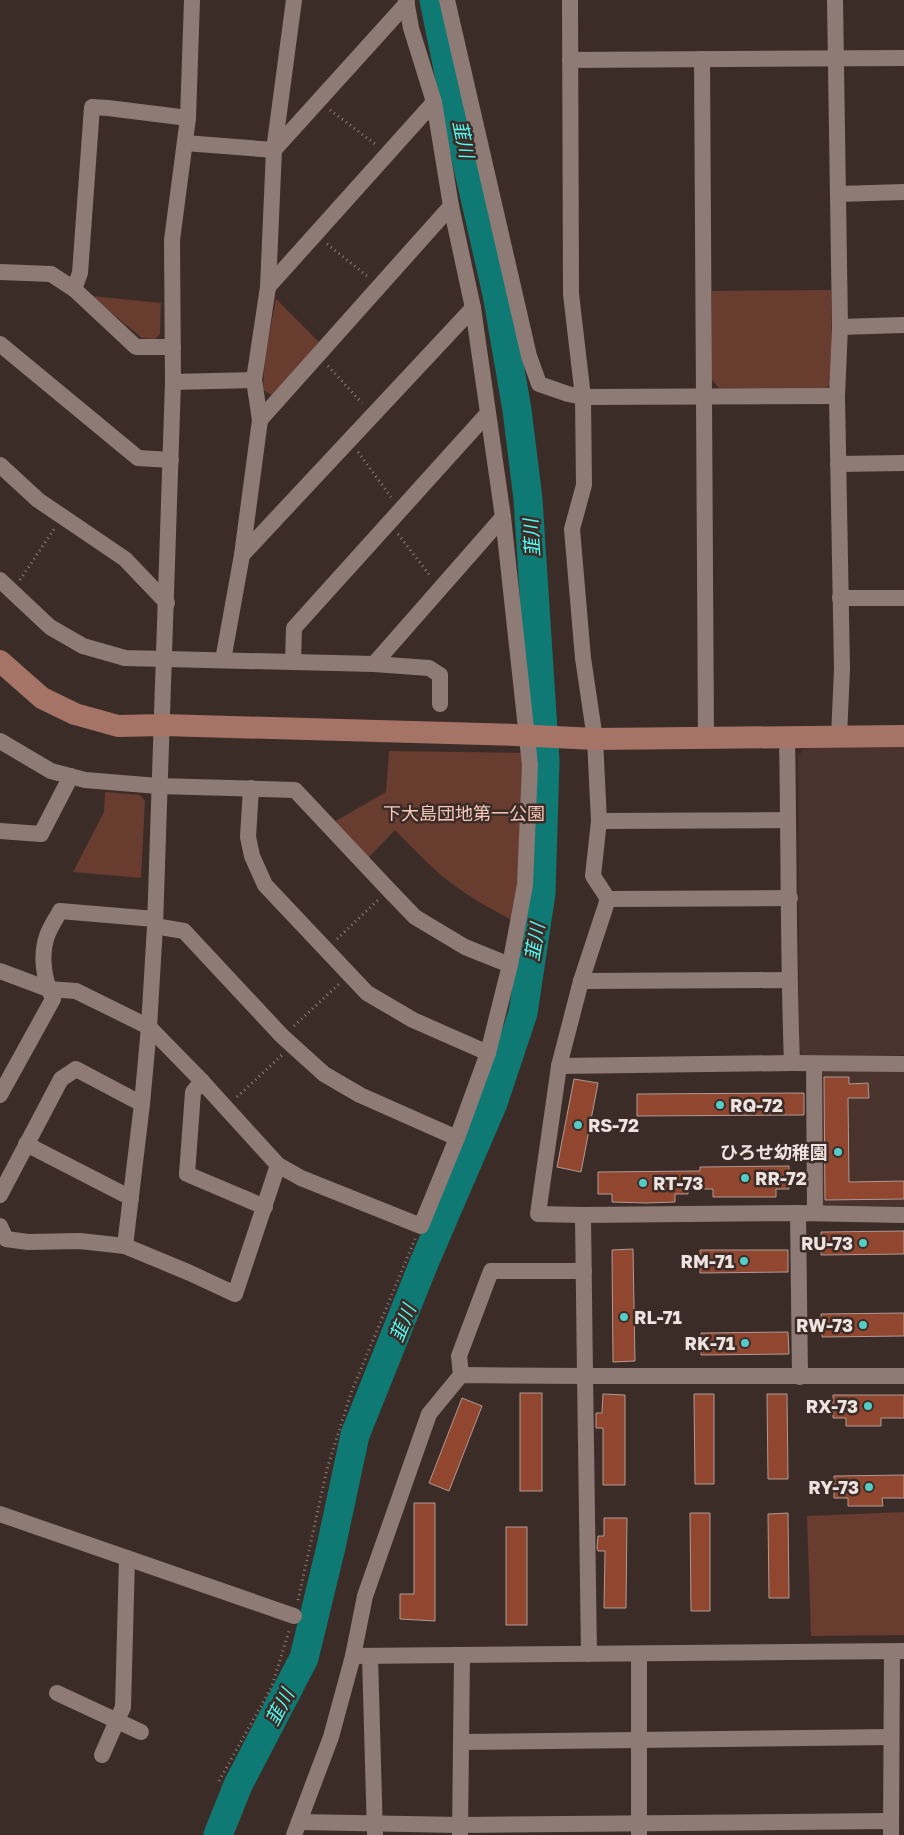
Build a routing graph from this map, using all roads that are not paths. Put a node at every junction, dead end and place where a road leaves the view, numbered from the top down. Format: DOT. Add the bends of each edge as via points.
graph roads {
  1 [pos="192,0"];
  2 [pos="294,0"];
  3 [pos="447,0"];
  4 [pos="570,0"];
  5 [pos="835,0"];
  6 [pos="407,2"];
  7 [pos="904,58"];
  8 [pos="702,59"];
  9 [pos="836,59"];
  10 [pos="570,60"];
  11 [pos="434,102"];
  12 [pos="188,118"];
  13 [pos="185,143"];
  14 [pos="274,150"];
  15 [pos="904,192"];
  16 [pos="838,194"];
  17 [pos="451,206"];
  18 [pos="0,272"];
  19 [pos="268,287"];
  20 [pos="74,289"];
  21 [pos="473,308"];
  22 [pos="904,325"];
  23 [pos="840,327"];
  24 [pos="0,344"];
  25 [pos="173,347"];
  26 [pos="254,380"];
  27 [pos="173,382"];
  28 [pos="705,395"];
  29 [pos="837,396"];
  30 [pos="584,397"];
  31 [pos="488,414"];
  32 [pos="260,420"];
  33 [pos="171,460"];
  34 [pos="904,463"];
  35 [pos="838,464"];
  36 [pos="0,466"];
  37 [pos="503,517"];
  38 [pos="242,555"];
  39 [pos="6,585"];
  40 [pos="840,598"];
  41 [pos="904,598"];
  42 [pos="166,603"];
  43 [pos="165,660"];
  44 [pos="223,660"];
  45 [pos="0,661"];
  46 [pos="293,662"];
  47 [pos="374,664"];
  48 [pos="440,704"];
  49 [pos="162,725"];
  50 [pos="904,736"];
  51 [pos="787,737"];
  52 [pos="838,737"];
  53 [pos="706,738"];
  54 [pos="584,739"];
  55 [pos="0,741"];
  56 [pos="71,776"];
  57 [pos="158,786"];
  58 [pos="251,788"];
  59 [pos="788,820"];
  60 [pos="599,821"];
  61 [pos="0,831"];
  62 [pos="790,898"];
  63 [pos="608,899"];
  64 [pos="155,922"];
  65 [pos="510,965"];
  66 [pos="0,971"];
  67 [pos="789,980"];
  68 [pos="581,981"];
  69 [pos="48,988"];
  70 [pos="149,1027"];
  71 [pos="488,1053"];
  72 [pos="792,1063"];
  73 [pos="814,1064"];
  74 [pos="904,1064"];
  75 [pos="559,1066"];
  76 [pos="202,1081"];
  77 [pos="0,1094"];
  78 [pos="142,1104"];
  79 [pos="457,1138"];
  80 [pos="26,1144"];
  81 [pos="278,1165"];
  82 [pos="0,1195"];
  83 [pos="130,1198"];
  84 [pos="265,1207"];
  85 [pos="798,1213"];
  86 [pos="815,1213"];
  87 [pos="583,1215"];
  88 [pos="904,1215"];
  89 [pos="0,1226"];
  90 [pos="125,1246"];
  91 [pos="584,1271"];
  92 [pos="461,1375"];
  93 [pos="585,1376"];
  94 [pos="800,1376"];
  95 [pos="904,1376"];
  96 [pos="0,1514"];
  97 [pos="127,1558"];
  98 [pos="294,1616"];
  99 [pos="898,1651"];
  100 [pos="589,1654"];
  101 [pos="639,1654"];
  102 [pos="462,1655"];
  103 [pos="353,1656"];
  104 [pos="370,1656"];
  105 [pos="57,1693"];
  106 [pos="117,1720"];
  107 [pos="141,1732"];
  108 [pos="891,1737"];
  109 [pos="639,1740"];
  110 [pos="461,1742"];
  111 [pos="102,1755"];
  112 [pos="296,1828"];
  113 [pos="891,1828"];
  114 [pos="375,1829"];
  115 [pos="549,1829"];
  116 [pos="639,1829"];
  117 [pos="724,1829"];
  118 [pos="460,1830"];
  1 -- 12 [label="street"];
  2 -- 14 [label="street"];
  3 -- 30 [label="street" via="529,356 540,384"];
  4 -- 10 [label="street"];
  5 -- 9 [label="street"];
  6 -- 11 [label="street" via="411,28"];
  6 -- 14 [label="street"];
  7 -- 9 [label="street"];
  8 -- 9 [label="street"];
  8 -- 10 [label="street"];
  8 -- 28 [label="street"];
  9 -- 16 [label="street"];
  10 -- 30 [label="street" via="571,294"];
  11 -- 17 [label="street"];
  11 -- 19 [label="street"];
  12 -- 13 [label="street"];
  12 -- 20 [label="street" via="92,107 80,273"];
  13 -- 14 [label="street"];
  13 -- 25 [label="street" via="172,240"];
  14 -- 19 [label="street"];
  15 -- 16 [label="street"];
  16 -- 23 [label="street"];
  17 -- 21 [label="street"];
  17 -- 32 [label="street"];
  18 -- 20 [label="street" via="51,274"];
  19 -- 26 [label="street"];
  20 -- 25 [label="street" via="136,347"];
  21 -- 31 [label="street"];
  21 -- 38 [label="street"];
  22 -- 23 [label="street"];
  23 -- 29 [label="street"];
  24 -- 33 [label="street" via="138,458"];
  25 -- 27 [label="street"];
  26 -- 27 [label="street"];
  26 -- 32 [label="street"];
  27 -- 33 [label="street"];
  28 -- 29 [label="street"];
  28 -- 30 [label="street"];
  28 -- 53 [label="street"];
  29 -- 35 [label="street"];
  30 -- 54 [label="street" via="584,485 572,529 583,658"];
  31 -- 37 [label="street"];
  31 -- 46 [label="street" via="294,628"];
  32 -- 38 [label="street"];
  33 -- 42 [label="street"];
  34 -- 35 [label="street"];
  35 -- 40 [label="street"];
  36 -- 42 [label="street" via="38,500 126,558"];
  37 -- 47 [label="street"];
  37 -- 65 [label="street" via="530,765 525,885"];
  38 -- 44 [label="street"];
  39 -- 43 [label="street" via="50,627 84,646 125,658"];
  40 -- 41 [label="street"];
  40 -- 52 [label="street" via="842,669"];
  42 -- 43 [label="street"];
  43 -- 44 [label="street"];
  43 -- 49 [label="street"];
  44 -- 46 [label="street"];
  45 -- 49 [label="street" via="42,698 75,714 118,726"];
  46 -- 47 [label="street"];
  47 -- 48 [label="street" via="429,668 440,674"];
  49 -- 54 [label="street"];
  49 -- 57 [label="street"];
  50 -- 52 [label="street"];
  51 -- 52 [label="street"];
  51 -- 53 [label="street"];
  51 -- 59 [label="street"];
  53 -- 54 [label="street"];
  54 -- 60 [label="street"];
  55 -- 56 [label="street" via="51,771"];
  56 -- 57 [label="street"];
  56 -- 61 [label="street" via="41,834"];
  57 -- 58 [label="street"];
  57 -- 64 [label="street"];
  58 -- 65 [label="street" via="295,790 416,917 465,947"];
  58 -- 71 [label="street" via="248,837 252,856 265,885 367,993 413,1020"];
  59 -- 60 [label="street"];
  59 -- 62 [label="street"];
  60 -- 63 [label="street" via="593,876"];
  62 -- 63 [label="street"];
  62 -- 67 [label="street"];
  63 -- 68 [label="street"];
  64 -- 69 [label="street" via="60,911 46,937 43,969"];
  64 -- 70 [label="street"];
  64 -- 79 [label="street" via="184,931 287,1041 324,1074 360,1095"];
  65 -- 71 [label="street"];
  66 -- 69 [label="street"];
  67 -- 68 [label="street"];
  67 -- 72 [label="street"];
  68 -- 75 [label="street"];
  69 -- 70 [label="street" via="76,991"];
  69 -- 77 [label="street" via="53,999"];
  70 -- 76 [label="street"];
  70 -- 78 [label="street"];
  71 -- 79 [label="street"];
  72 -- 73 [label="street"];
  72 -- 75 [label="street"];
  73 -- 74 [label="street"];
  73 -- 86 [label="street"];
  75 -- 87 [label="street" via="538,1214"];
  76 -- 81 [label="street"];
  76 -- 84 [label="street" via="193,1092 187,1174"];
  78 -- 80 [label="street" via="76,1069 62,1079"];
  78 -- 83 [label="street"];
  79 -- 81 [label="street" via="421,1226 301,1178"];
  80 -- 82 [label="street"];
  80 -- 83 [label="street"];
  81 -- 84 [label="street"];
  83 -- 90 [label="street"];
  84 -- 90 [label="street" via="235,1294"];
  85 -- 86 [label="street"];
  85 -- 87 [label="street"];
  85 -- 94 [label="street"];
  86 -- 88 [label="street"];
  87 -- 91 [label="street"];
  89 -- 90 [label="street" via="6,1239"];
  91 -- 92 [label="street" via="491,1271 459,1356"];
  91 -- 93 [label="street"];
  92 -- 93 [label="street"];
  92 -- 103 [label="street" via="429,1414 365,1596"];
  93 -- 94 [label="street"];
  93 -- 100 [label="street"];
  94 -- 95 [label="street"];
  96 -- 97 [label="street"];
  97 -- 98 [label="street"];
  97 -- 106 [label="street" via="123,1707"];
  99 -- 101 [label="street"];
  99 -- 108 [label="street"];
  100 -- 101 [label="street"];
  100 -- 102 [label="street"];
  101 -- 109 [label="street"];
  102 -- 104 [label="street"];
  102 -- 110 [label="street"];
  103 -- 104 [label="street"];
  103 -- 112 [label="street" via="331,1736"];
  104 -- 114 [label="street"];
  105 -- 106 [label="street"];
  106 -- 107 [label="street"];
  106 -- 111 [label="street"];
  108 -- 109 [label="street"];
  108 -- 113 [label="street"];
  109 -- 110 [label="street"];
  109 -- 116 [label="street"];
  110 -- 118 [label="street"];
  112 -- 114 [label="street"];
  113 -- 117 [label="street"];
  114 -- 118 [label="street"];
  115 -- 116 [label="street"];
  115 -- 118 [label="street"];
  116 -- 117 [label="street"];
}
